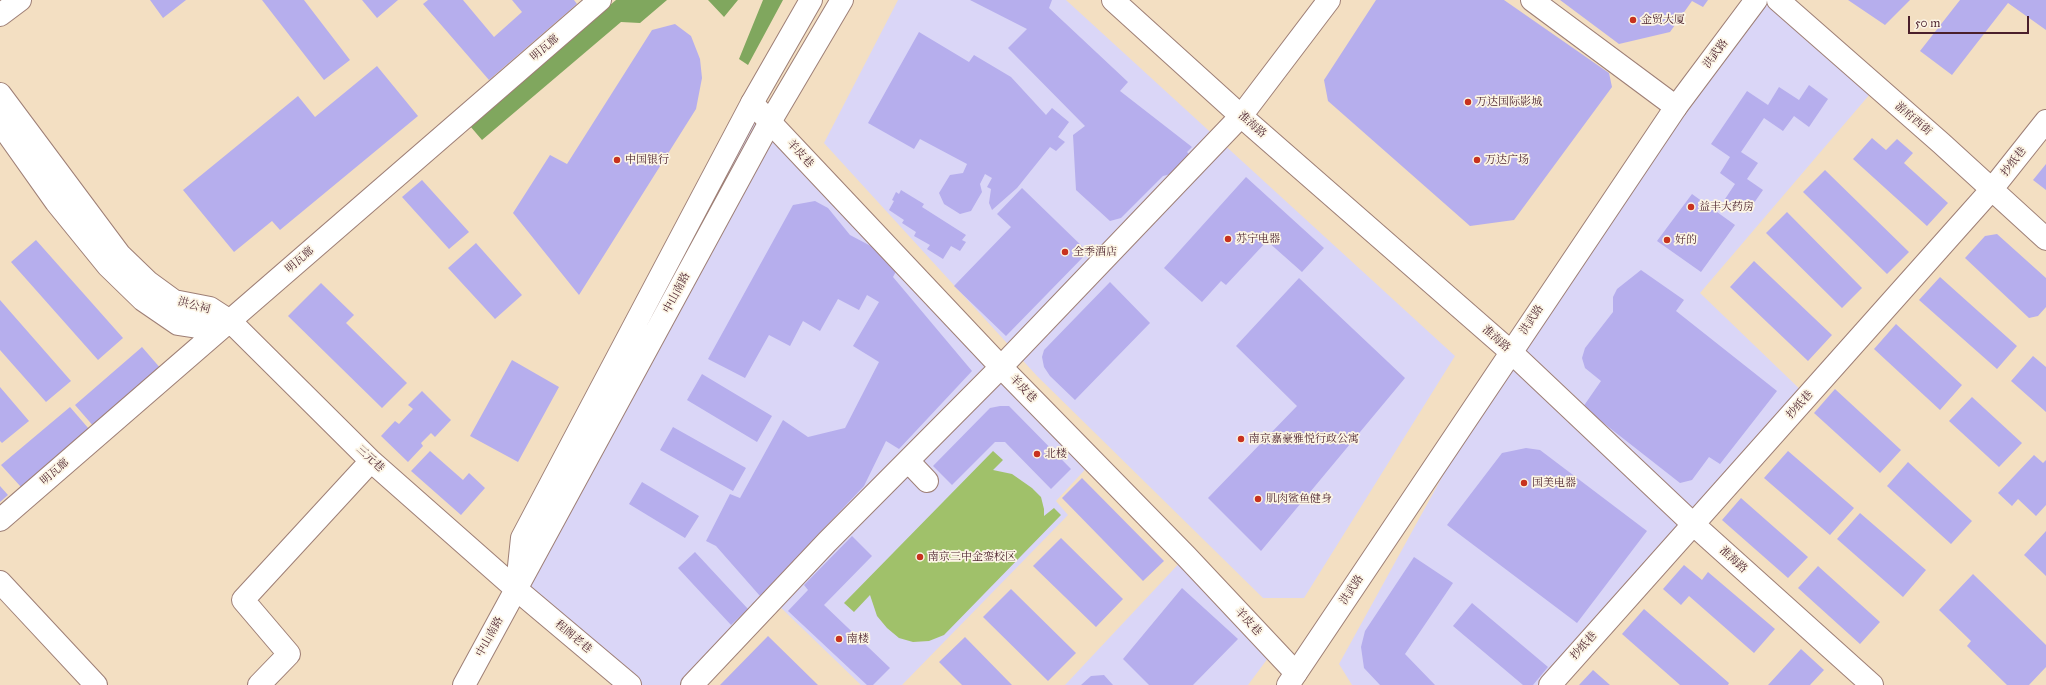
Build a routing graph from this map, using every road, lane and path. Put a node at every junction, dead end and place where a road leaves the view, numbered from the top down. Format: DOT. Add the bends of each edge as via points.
graph roads {
  1 [pos="20,0"];
  2 [pos="600,0"];
  3 [pos="811,0"];
  4 [pos="839,0"];
  5 [pos="842,0"];
  6 [pos="1113,0"];
  7 [pos="1329,0"];
  8 [pos="1532,0"];
  9 [pos="1756,0"];
  10 [pos="1778,0"];
  11 [pos="0,15"];
  12 [pos="0,94"];
  13 [pos="752,103"];
  14 [pos="1676,107"];
  15 [pos="1241,116"];
  16 [pos="2046,121"];
  17 [pos="770,122"];
  18 [pos="0,123"];
  19 [pos="1992,189"];
  20 [pos="2046,239"];
  21 [pos="230,321"];
  22 [pos="1511,352"];
  23 [pos="1001,367"];
  24 [pos="371,461"];
  25 [pos="908,461"];
  26 [pos="926,481"];
  27 [pos="0,520"];
  28 [pos="1693,524"];
  29 [pos="0,582"];
  30 [pos="516,589"];
  31 [pos="1297,681"];
  32 [pos="96,685"];
  33 [pos="259,685"];
  34 [pos="464,685"];
  35 [pos="630,685"];
  36 [pos="692,685"];
  37 [pos="1550,685"];
  38 [pos="1872,685"];
  1 -- 11 [label="street"];
  2 -- 21 [label="street, 明瓦廊"];
  3 -- 13 [label="street, 中山南路"];
  4 -- 17 [label="street"];
  5 -- 17 [label="street"];
  6 -- 15 [label="street, 淮海路"];
  7 -- 15 [label="street"];
  8 -- 14 [label="street"];
  9 -- 14 [label="street, 洪武路"];
  10 -- 19 [label="street, 游府西街"];
  12 -- 21 [label="street, 洪公祠" via="74,196 125,260 148,282 174,301 210,308"];
  13 -- 17 [label="street, 羊皮巷"];
  13 -- 30 [label="street, 中山南路" via="522,538"];
  14 -- 22 [label="street, 洪武路"];
  15 -- 22 [label="street, 淮海路"];
  15 -- 23 [label="street"];
  16 -- 19 [label="street, 抄纸巷"];
  17 -- 23 [label="street, 羊皮巷"];
  17 -- 30 [label="street"];
  18 -- 21 [label="street, 洪公祠" via="56,202 103,261 143,300 178,324 204,328"];
  19 -- 20 [label="street, 游府西街"];
  19 -- 28 [label="street, 抄纸巷"];
  21 -- 24 [label="street, 三元巷"];
  21 -- 27 [label="street, 明瓦廊"];
  22 -- 28 [label="street, 淮海路"];
  22 -- 31 [label="street, 洪武路"];
  23 -- 25 [label="street"];
  23 -- 31 [label="street, 羊皮巷" via="1186,556"];
  24 -- 30 [label="street, 三元巷"];
  24 -- 33 [label="street" via="243,600 289,654"];
  25 -- 26 [label="street"];
  25 -- 36 [label="street" via="827,542"];
  28 -- 37 [label="street, 抄纸巷"];
  28 -- 38 [label="street, 淮海路"];
  29 -- 32 [label="street"];
  30 -- 34 [label="street"];
  30 -- 35 [label="street, 程阁老巷"];
}
